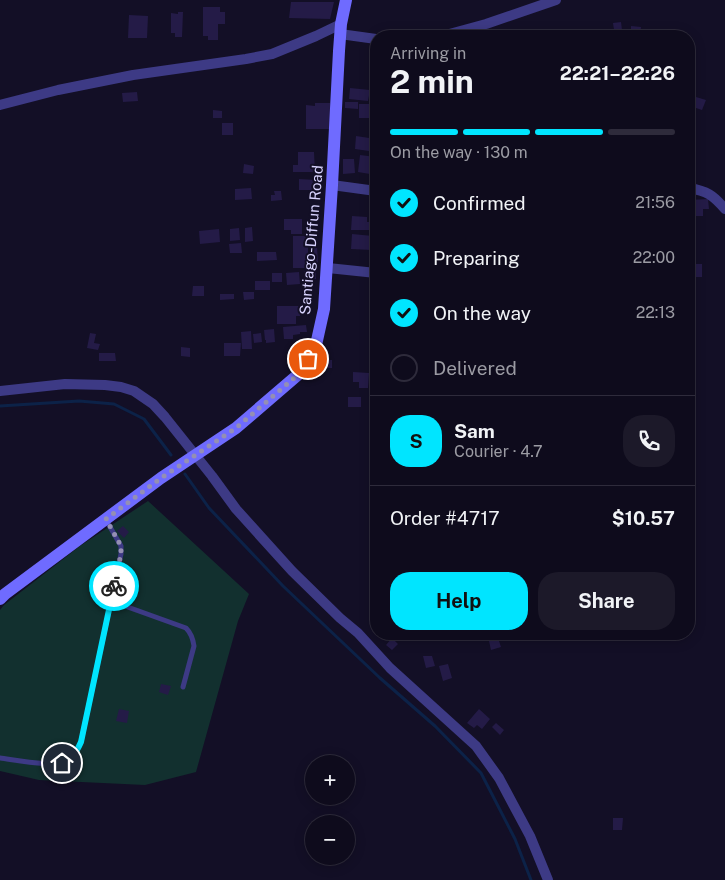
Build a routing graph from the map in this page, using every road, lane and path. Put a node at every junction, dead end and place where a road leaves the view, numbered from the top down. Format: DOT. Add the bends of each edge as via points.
graph roads {
  1 [pos="346,0"];
  2 [pos="556,0"];
  3 [pos="341,29"];
  4 [pos="464,30"];
  5 [pos="370,37"];
  6 [pos="0,105"];
  7 [pos="332,185"];
  8 [pos="695,189"];
  9 [pos="370,190"];
  10 [pos="725,209"];
  11 [pos="328,268"];
  12 [pos="370,272"];
  13 [pos="0,391"];
  14 [pos="195,455"];
  15 [pos="106,519"];
  16 [pos="0,599"];
  17 [pos="111,601"];
  18 [pos="183,687"];
  19 [pos="0,758"];
  20 [pos="548,880"];
  1 -- 3 [label="main road, Santiago-Diffun Road"];
  2 -- 4 [label="street"];
  3 -- 5 [label="street"];
  3 -- 6 [label="street" via="272,54 134,75"];
  3 -- 7 [label="main road, Santiago-Diffun Road"];
  7 -- 9 [label="street"];
  7 -- 11 [label="main road, Santiago-Diffun Road"];
  8 -- 10 [label="street" via="710,193"];
  11 -- 12 [label="street"];
  11 -- 14 [label="main road, Santiago-Diffun Road" via="324,310 316,345 300,373 236,428"];
  13 -- 14 [label="street" via="65,384 105,385 134,391 153,404"];
  14 -- 15 [label="main road, Santiago-Diffun Road"];
  14 -- 20 [label="street" via="236,510 292,571 390,668 476,746 499,778 526,828"];
  15 -- 16 [label="main road, Santiago-Diffun Road"];
  15 -- 17 [label="lane" via="121,546"];
  17 -- 18 [label="lane" via="190,632 194,646"];
  17 -- 19 [label="lane" via="81,742 76,752 62,763"];
}
